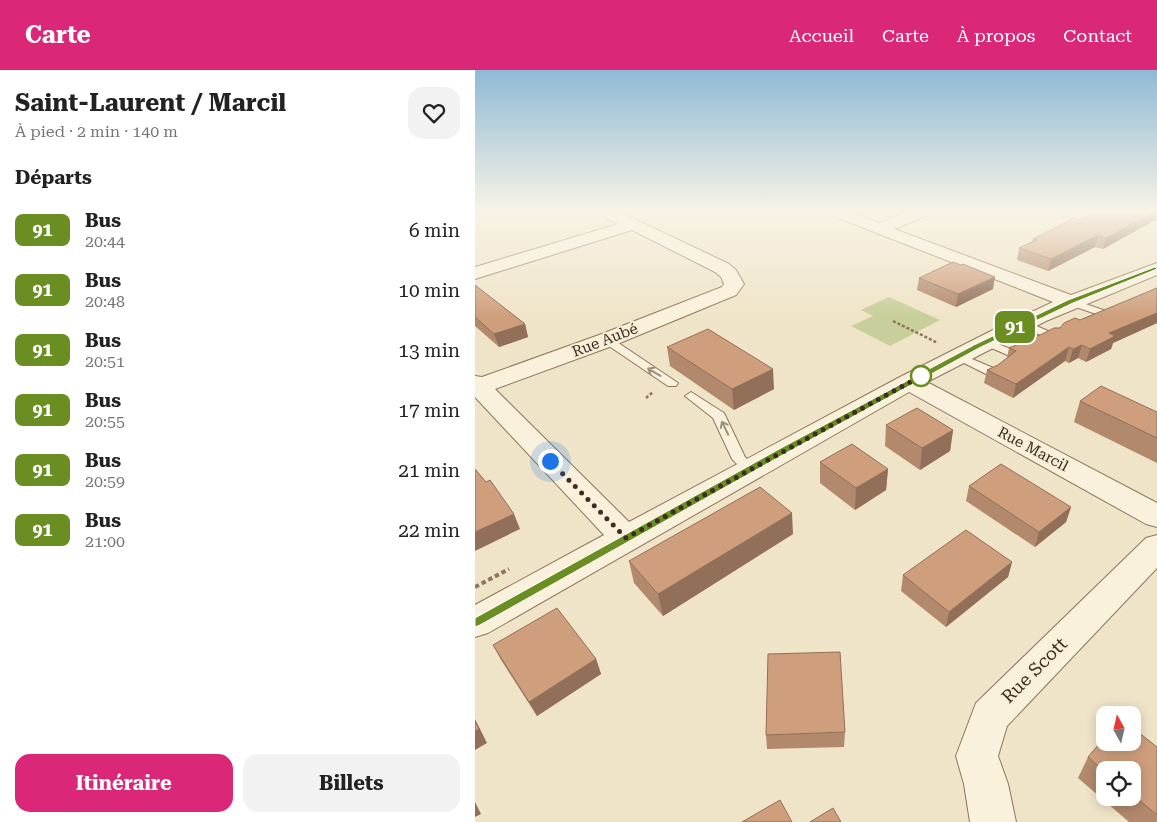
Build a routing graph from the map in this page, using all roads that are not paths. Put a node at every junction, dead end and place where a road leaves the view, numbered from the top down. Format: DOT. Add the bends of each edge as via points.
graph roads {
  1 [pos="560,247"];
  2 [pos="678,247"];
  3 [pos="930,247"];
  4 [pos="1157,269"];
  5 [pos="475,273"];
  6 [pos="1071,302"];
  7 [pos="1105,314"];
  8 [pos="1023,323"];
  9 [pos="1053,337"];
  10 [pos="607,340"];
  11 [pos="986,342"];
  12 [pos="949,351"];
  13 [pos="1014,354"];
  14 [pos="994,373"];
  15 [pos="909,382"];
  16 [pos="673,383"];
  17 [pos="477,385"];
  18 [pos="691,396"];
  19 [pos="750,469"];
  20 [pos="1157,516"];
  21 [pos="626,538"];
  22 [pos="1157,547"];
  23 [pos="475,622"];
  24 [pos="993,822"];
  1 -- 5 [label="street"];
  2 -- 10 [label="street, Rue Aubé" via="722,268 735,284 729,291"];
  3 -- 6 [label="street"];
  4 -- 6 [label="street"];
  6 -- 7 [label="lane"];
  6 -- 8 [label="street"];
  8 -- 9 [label="lane"];
  8 -- 11 [label="street"];
  16 -- 10 [label="lane, one-way"];
  10 -- 17 [label="street, Rue Aubé"];
  11 -- 12 [label="street"];
  11 -- 13 [label="lane"];
  12 -- 14 [label="lane"];
  12 -- 15 [label="street"];
  15 -- 19 [label="street"];
  15 -- 20 [label="street, Rue Marcil"];
  17 -- 21 [label="street"];
  19 -- 18 [label="lane, one-way" via="739,458 719,416"];
  19 -- 21 [label="street"];
  21 -- 23 [label="street"];
  22 -- 24 [label="street, Rue Scott" via="990,716 977,756"];
}
